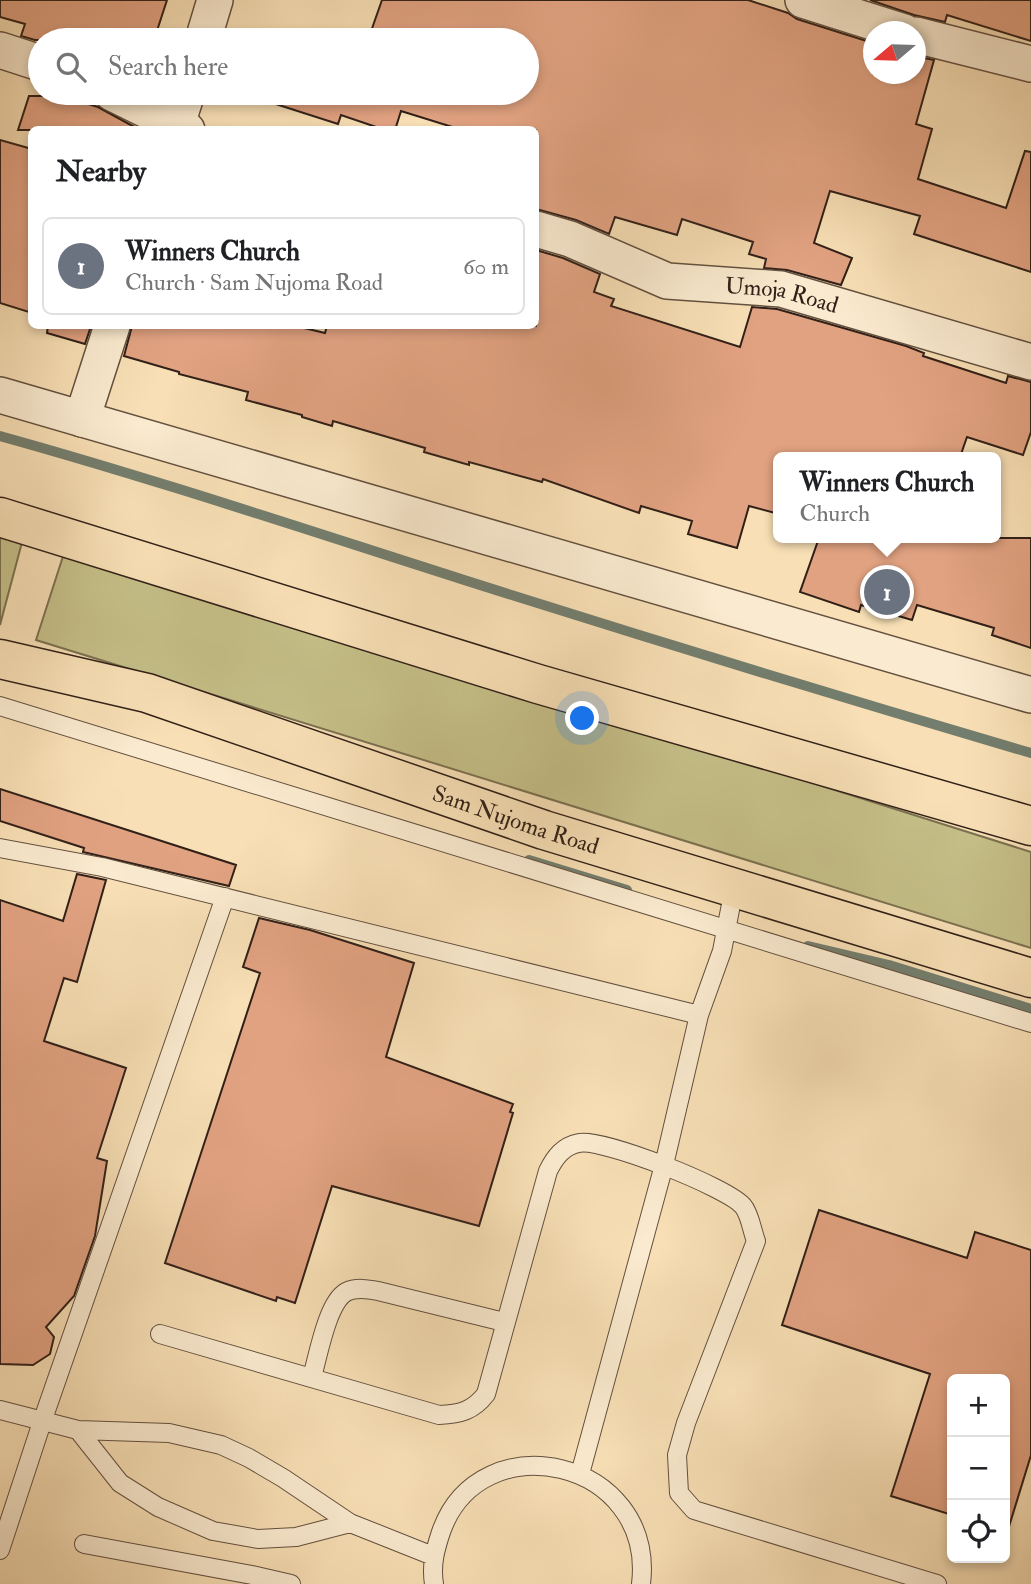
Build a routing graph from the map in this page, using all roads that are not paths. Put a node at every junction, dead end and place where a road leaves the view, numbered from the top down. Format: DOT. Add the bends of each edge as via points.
graph roads {
  1 [pos="215,0"];
  2 [pos="803,0"];
  3 [pos="869,21"];
  4 [pos="207,28"];
  5 [pos="926,38"];
  6 [pos="0,50"];
  7 [pos="28,59"];
  8 [pos="1031,65"];
  9 [pos="135,105"];
  10 [pos="185,105"];
  11 [pos="176,126"];
  12 [pos="180,126"];
  13 [pos="539,230"];
  14 [pos="111,329"];
  15 [pos="1031,362"];
  16 [pos="0,395"];
  17 [pos="82,419"];
  18 [pos="0,517"];
  19 [pos="0,659"];
  20 [pos="0,665"];
  21 [pos="147,693"];
  22 [pos="1031,695"];
  23 [pos="0,706"];
  24 [pos="1031,826"];
  25 [pos="0,848"];
  26 [pos="734,889"];
  27 [pos="225,897"];
  28 [pos="726,930"];
  29 [pos="1031,978"];
  30 [pos="699,1015"];
  31 [pos="1031,1023"];
  32 [pos="664,1165"];
  33 [pos="505,1322"];
  34 [pos="160,1334"];
  35 [pos="312,1377"];
  36 [pos="0,1410"];
  37 [pos="42,1422"];
  38 [pos="78,1430"];
  39 [pos="580,1474"];
  40 [pos="351,1523"];
  41 [pos="84,1544"];
  42 [pos="0,1550"];
  43 [pos="433,1556"];
  44 [pos="291,1584"];
  45 [pos="434,1584"];
  46 [pos="641,1584"];
  47 [pos="937,1584"];
  1 -- 4 [label="street"];
  2 -- 3 [label="street"];
  5 -- 8 [label="street"];
  6 -- 7 [label="street"];
  9 -- 11 [label="street"];
  10 -- 12 [label="street"];
  13 -- 15 [label="street, Umoja Road" via="667,281 781,289"];
  14 -- 17 [label="street"];
  16 -- 17 [label="street"];
  17 -- 22 [label="street"];
  18 -- 24 [label="main road" via="538,684"];
  19 -- 21 [label="main road, Sam Nujoma Road"];
  20 -- 21 [label="main road"];
  21 -- 26 [label="main road, Sam Nujoma Road" via="544,830"];
  23 -- 28 [label="lane"];
  25 -- 27 [label="lane"];
  26 -- 28 [label="lane"];
  26 -- 29 [label="main road, Sam Nujoma Road"];
  27 -- 30 [label="lane"];
  27 -- 37 [label="lane"];
  28 -- 30 [label="lane"];
  28 -- 31 [label="lane"];
  30 -- 32 [label="lane"];
  32 -- 33 [label="lane" via="589,1143 575,1144 558,1154 548,1171"];
  32 -- 39 [label="lane"];
  32 -- 47 [label="lane" via="744,1206 756,1241 686,1423 677,1455 680,1493 694,1510"];
  33 -- 35 [label="lane" via="378,1291 360,1288 345,1292 333,1307"];
  33 -- 35 [label="lane" via="486,1394 476,1407 457,1415 439,1415"];
  34 -- 35 [label="lane"];
  36 -- 37 [label="lane"];
  37 -- 38 [label="lane"];
  37 -- 42 [label="lane"];
  38 -- 40 [label="lane" via="169,1433 220,1445 283,1478"];
  38 -- 40 [label="lane" via="120,1483 158,1507 213,1531 258,1539 296,1537"];
  39 -- 43 [label="lane" via="550,1466 519,1467 489,1476 464,1495 446,1520"];
  39 -- 46 [label="lane" via="605,1490 626,1512 638,1539"];
  40 -- 43 [label="lane"];
  41 -- 44 [label="lane"];
  43 -- 45 [label="lane"];
}
